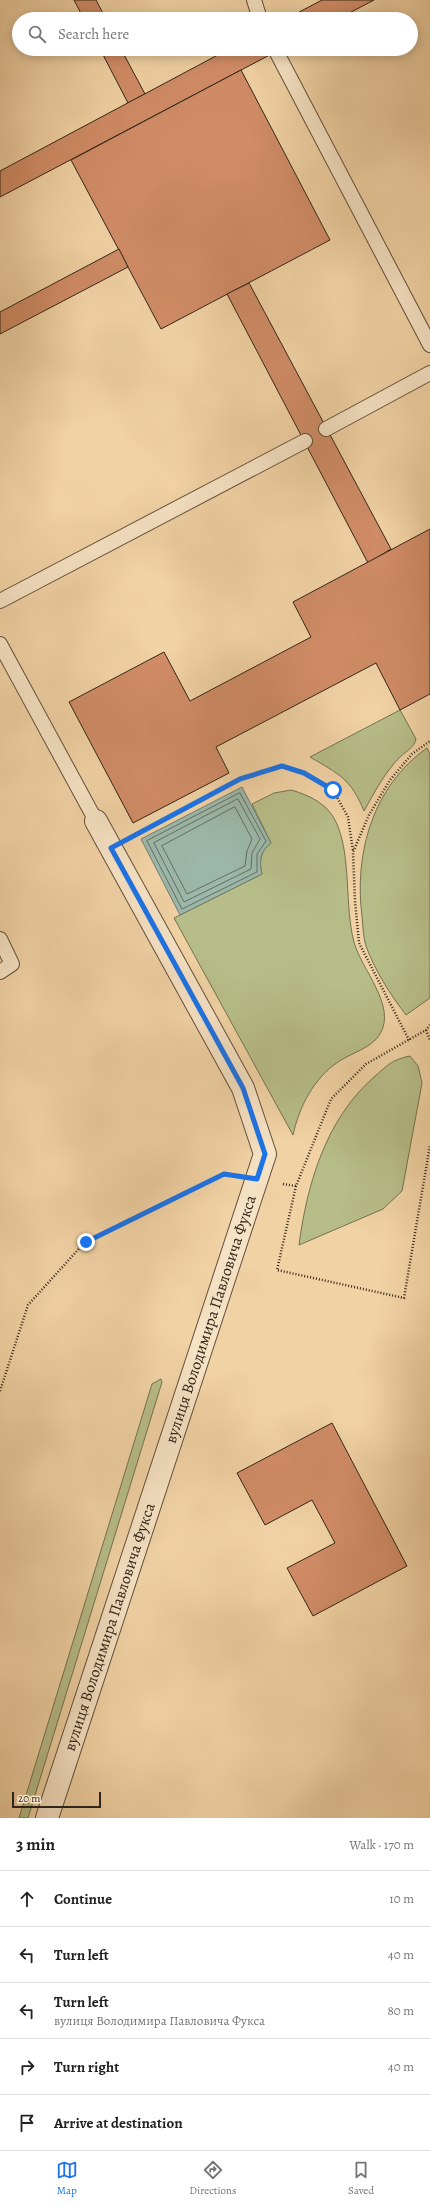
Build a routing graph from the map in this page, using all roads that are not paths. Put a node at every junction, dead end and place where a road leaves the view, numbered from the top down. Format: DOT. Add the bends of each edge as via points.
graph roads {
  1 [pos="254,0"];
  2 [pos="258,12"];
  3 [pos="279,56"];
  4 [pos="430,345"];
  5 [pos="430,373"];
  6 [pos="326,429"];
  7 [pos="305,441"];
  8 [pos="0,601"];
  9 [pos="0,644"];
  10 [pos="96,821"];
  11 [pos="0,939"];
  12 [pos="0,972"];
  13 [pos="47,1818"];
  1 -- 2 [label="lane"];
  3 -- 4 [label="lane"];
  5 -- 6 [label="lane"];
  7 -- 8 [label="lane"];
  9 -- 10 [label="lane"];
  10 -- 13 [label="street, вулиця Володимира Павловича Фукса" via="243,1088 265,1154"];
  11 -- 12 [label="lane" via="12,964"];
}
